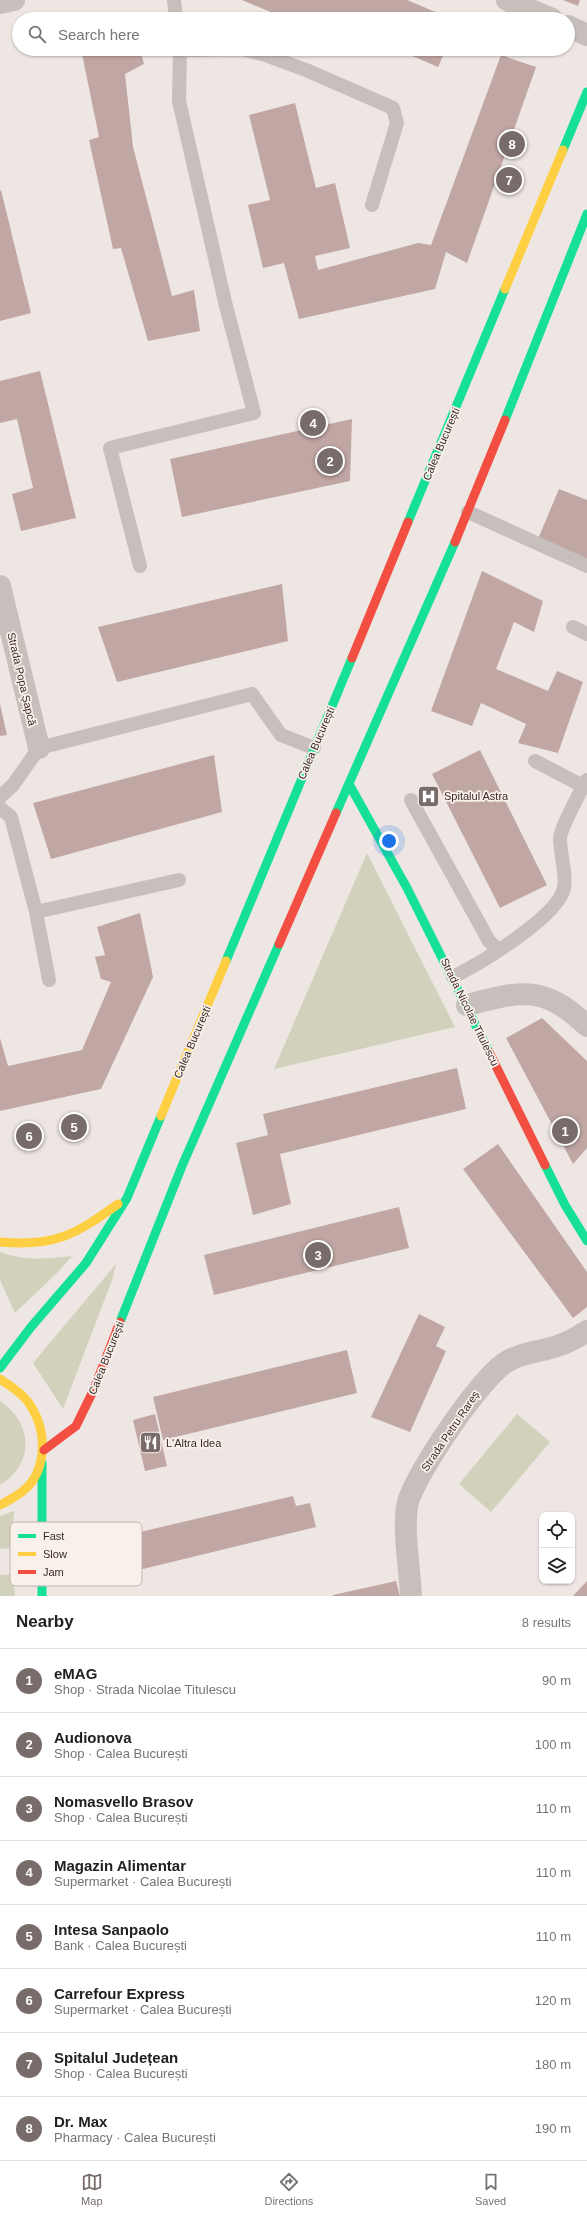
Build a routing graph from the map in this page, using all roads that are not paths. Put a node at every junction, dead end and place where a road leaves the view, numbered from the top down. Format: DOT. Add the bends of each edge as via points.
graph roads {
  1 [pos="14,0"];
  2 [pos="174,0"];
  3 [pos="508,0"];
  4 [pos="0,3"];
  5 [pos="175,12"];
  6 [pos="536,12"];
  7 [pos="575,29"];
  8 [pos="587,35"];
  9 [pos="180,56"];
  10 [pos="268,56"];
  11 [pos="587,92"];
  12 [pos="372,205"];
  13 [pos="587,214"];
  14 [pos="468,512"];
  15 [pos="140,566"];
  16 [pos="587,566"];
  17 [pos="0,586"];
  18 [pos="573,627"];
  19 [pos="587,634"];
  20 [pos="39,748"];
  21 [pos="314,748"];
  22 [pos="535,761"];
  23 [pos="585,783"];
  24 [pos="349,784"];
  25 [pos="0,797"];
  26 [pos="411,800"];
  27 [pos="0,808"];
  28 [pos="179,880"];
  29 [pos="36,912"];
  30 [pos="498,950"];
  31 [pos="453,976"];
  32 [pos="49,980"];
  33 [pos="467,1006"];
  34 [pos="587,1026"];
  35 [pos="127,1198"];
  36 [pos="587,1241"];
  37 [pos="0,1242"];
  38 [pos="587,1331"];
  39 [pos="0,1368"];
  40 [pos="0,1379"];
  41 [pos="44,1450"];
  42 [pos="42,1463"];
  43 [pos="0,1505"];
  44 [pos="42,1522"];
  45 [pos="411,1596"];
  1 -- 4 [label="street"];
  2 -- 5 [label="lane"];
  3 -- 6 [label="street"];
  7 -- 8 [label="street"];
  9 -- 15 [label="lane" via="179,101 225,302 254,413 110,448"];
  10 -- 12 [label="lane" via="393,108 397,123"];
  11 -- 21 [label="main road, Calea București"];
  13 -- 14 [label="main road, Calea București"];
  14 -- 16 [label="lane"];
  14 -- 24 [label="main road, Calea București"];
  17 -- 20 [label="street, Strada Popa Șapcă"];
  18 -- 19 [label="lane"];
  20 -- 21 [label="lane" via="252,694 281,735"];
  20 -- 25 [label="lane" via="13,785"];
  21 -- 35 [label="main road, Calea București"];
  22 -- 23 [label="lane"];
  23 -- 30 [label="lane" via="560,838 564,888 554,905 528,929"];
  24 -- 31 [label="main road, Strada Nicolae Titulescu" via="380,836"];
  24 -- 41 [label="main road, Calea București" via="182,1166 94,1389 76,1426"];
  26 -- 30 [label="lane" via="489,941"];
  27 -- 29 [label="lane" via="11,817"];
  28 -- 29 [label="lane"];
  29 -- 32 [label="lane"];
  30 -- 31 [label="lane"];
  31 -- 33 [label="main road, Strada Nicolae Titulescu"];
  33 -- 34 [label="street" via="510,994 534,994 550,998 570,1010"];
  33 -- 36 [label="main road, Strada Nicolae Titulescu" via="565,1205"];
  35 -- 37 [label="main road" via="82,1230 54,1242 26,1246"];
  35 -- 39 [label="main road, Calea București" via="86,1263"];
  38 -- 45 [label="street, Strada Petru Rareș" via="557,1346 507,1361 483,1382 441,1443 415,1485 408,1502"];
  40 -- 41 [label="main road" via="26,1397 38,1416"];
  41 -- 42 [label="main road"];
  42 -- 43 [label="main road" via="28,1487 10,1501"];
  42 -- 44 [label="main road"];
}
